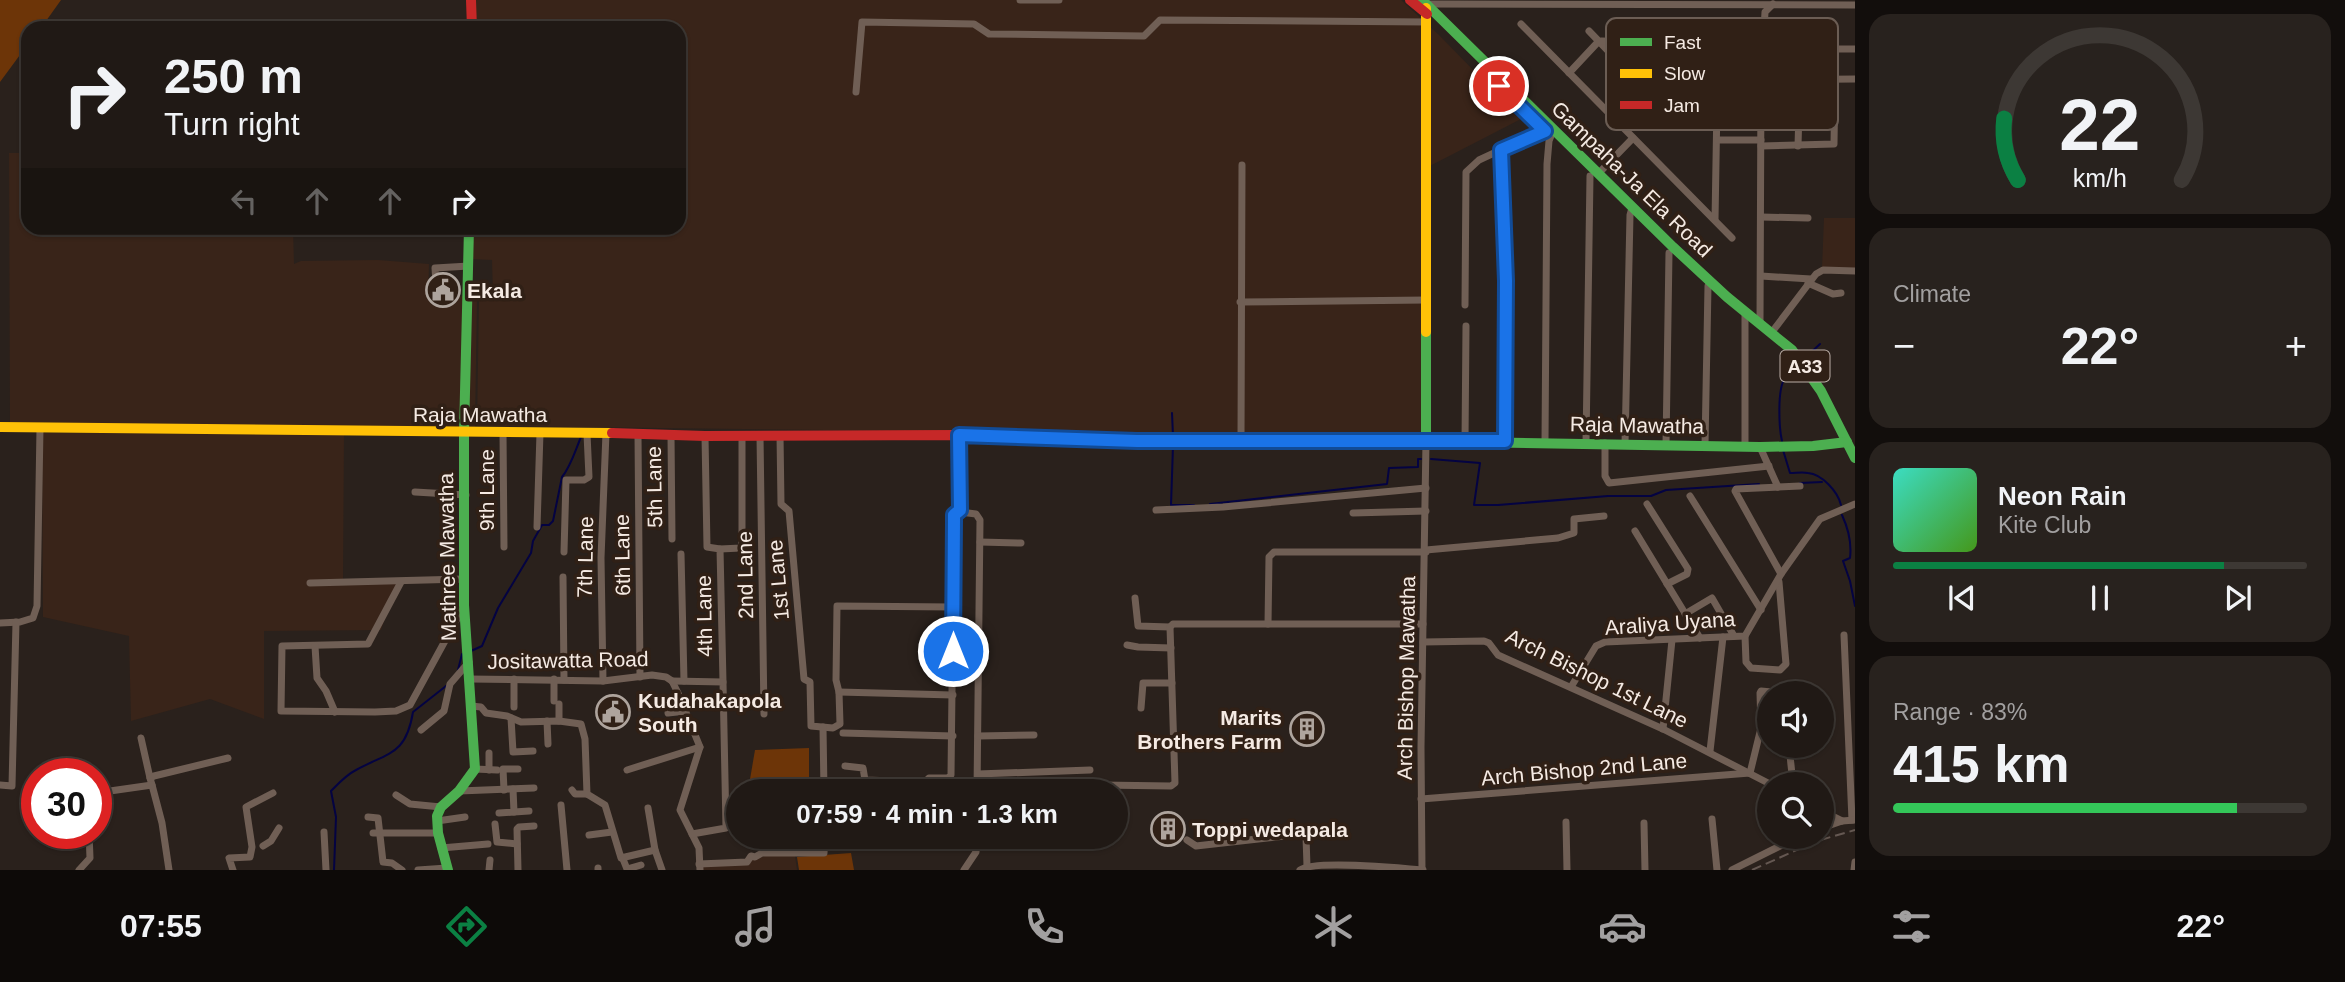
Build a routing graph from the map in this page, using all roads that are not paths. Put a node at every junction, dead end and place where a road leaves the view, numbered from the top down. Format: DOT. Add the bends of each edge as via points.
graph roads {
  1 [pos="471,0"];
  2 [pos="1020,0"];
  3 [pos="1059,0"];
  4 [pos="1410,0"];
  5 [pos="1773,2"];
  6 [pos="1626,3"];
  7 [pos="1855,5"];
  8 [pos="1426,8"];
  9 [pos="1766,18"];
  10 [pos="472,21"];
  11 [pos="1521,24"];
  12 [pos="1588,31"];
  13 [pos="1598,42"];
  14 [pos="1606,42"];
  15 [pos="1606,50"];
  16 [pos="1569,73"];
  17 [pos="856,92"];
  18 [pos="1606,111"];
  19 [pos="1625,130"];
  20 [pos="1718,130"];
  21 [pos="1761,130"];
  22 [pos="1798,130"];
  23 [pos="1833,130"];
  24 [pos="1549,131"];
  25 [pos="1633,138"];
  26 [pos="1718,140"];
  27 [pos="1761,143"];
  28 [pos="1798,146"];
  29 [pos="1501,150"];
  30 [pos="1242,165"];
  31 [pos="1594,175"];
  32 [pos="1631,211"];
  33 [pos="1761,217"];
  34 [pos="1808,218"];
  35 [pos="1715,220"];
  36 [pos="470,235"];
  37 [pos="1732,238"];
  38 [pos="1669,253"];
  39 [pos="469,266"];
  40 [pos="1855,271"];
  41 [pos="1760,276"];
  42 [pos="1809,281"];
  43 [pos="436,283"];
  44 [pos="1708,286"];
  45 [pos="1841,293"];
  46 [pos="1727,297"];
  47 [pos="1426,300"];
  48 [pos="1240,302"];
  49 [pos="1465,305"];
  50 [pos="1745,312"];
  51 [pos="1760,322"];
  52 [pos="1466,326"];
  53 [pos="1772,332"];
  54 [pos="0,427"];
  55 [pos="40,428"];
  56 [pos="503,432"];
  57 [pos="464,433"];
  58 [pos="540,433"];
  59 [pos="606,433"];
  60 [pos="587,434"];
  61 [pos="638,434"];
  62 [pos="671,435"];
  63 [pos="780,435"];
  64 [pos="959,435"];
  65 [pos="705,436"];
  66 [pos="743,436"];
  67 [pos="760,436"];
  68 [pos="1241,440"];
  69 [pos="1426,441"];
  70 [pos="1465,441"];
  71 [pos="1505,441"];
  72 [pos="1545,442"];
  73 [pos="1850,442"];
  74 [pos="1586,443"];
  75 [pos="1605,443"];
  76 [pos="1625,444"];
  77 [pos="1666,445"];
  78 [pos="1705,445"];
  79 [pos="1745,446"];
  80 [pos="1760,447"];
  81 [pos="1855,458"];
  82 [pos="1769,466"];
  83 [pos="1800,486"];
  84 [pos="1778,487"];
  85 [pos="1426,488"];
  86 [pos="415,492"];
  87 [pos="466,495"];
  88 [pos="1690,496"];
  89 [pos="1647,504"];
  90 [pos="1855,504"];
  91 [pos="960,510"];
  92 [pos="1156,510"];
  93 [pos="1426,511"];
  94 [pos="1353,513"];
  95 [pos="1604,516"];
  96 [pos="537,527"];
  97 [pos="1635,531"];
  98 [pos="672,539"];
  99 [pos="980,542"];
  100 [pos="1021,543"];
  101 [pos="504,547"];
  102 [pos="720,549"];
  103 [pos="1426,551"];
  104 [pos="564,552"];
  105 [pos="681,555"];
  106 [pos="562,577"];
  107 [pos="1780,578"];
  108 [pos="464,579"];
  109 [pos="401,582"];
  110 [pos="310,583"];
  111 [pos="1667,584"];
  112 [pos="1135,598"];
  113 [pos="464,605"];
  114 [pos="953,607"];
  115 [pos="1760,610"];
  116 [pos="1685,614"];
  117 [pos="16,622"];
  118 [pos="0,623"];
  119 [pos="1268,624"];
  120 [pos="1423,624"];
  121 [pos="1170,626"];
  122 [pos="1844,635"];
  123 [pos="1734,636"];
  124 [pos="1745,636"];
  125 [pos="1723,637"];
  126 [pos="1700,638"];
  127 [pos="1672,640"];
  128 [pos="1423,642"];
  129 [pos="1127,645"];
  130 [pos="315,646"];
  131 [pos="1171,648"];
  132 [pos="469,661"];
  133 [pos="640,677"];
  134 [pos="514,679"];
  135 [pos="554,679"];
  136 [pos="470,680"];
  137 [pos="564,680"];
  138 [pos="603,681"];
  139 [pos="672,681"];
  140 [pos="684,681"];
  141 [pos="723,682"];
  142 [pos="1172,682"];
  143 [pos="1571,687"];
  144 [pos="839,692"];
  145 [pos="953,695"];
  146 [pos="471,706"];
  147 [pos="514,707"];
  148 [pos="1141,708"];
  149 [pos="686,711"];
  150 [pos="335,712"];
  151 [pos="668,713"];
  152 [pos="764,714"];
  153 [pos="512,718"];
  154 [pos="547,721"];
  155 [pos="559,721"];
  156 [pos="823,727"];
  157 [pos="1663,729"];
  158 [pos="421,730"];
  159 [pos="843,733"];
  160 [pos="1034,735"];
  161 [pos="953,736"];
  162 [pos="978,736"];
  163 [pos="141,738"];
  164 [pos="548,744"];
  165 [pos="1757,744"];
  166 [pos="700,747"];
  167 [pos="533,751"];
  168 [pos="1710,751"];
  169 [pos="489,753"];
  170 [pos="228,758"];
  171 [pos="845,766"];
  172 [pos="475,769"];
  173 [pos="518,769"];
  174 [pos="627,770"];
  175 [pos="1090,770"];
  176 [pos="1750,773"];
  177 [pos="978,774"];
  178 [pos="1757,777"];
  179 [pos="824,779"];
  180 [pos="978,779"];
  181 [pos="151,782"];
  182 [pos="0,785"];
  183 [pos="1128,785"];
  184 [pos="534,788"];
  185 [pos="513,789"];
  186 [pos="112,790"];
  187 [pos="504,790"];
  188 [pos="572,790"];
  189 [pos="458,791"];
  190 [pos="273,793"];
  191 [pos="587,794"];
  192 [pos="396,795"];
  193 [pos="1421,799"];
  194 [pos="561,805"];
  195 [pos="441,807"];
  196 [pos="648,808"];
  197 [pos="529,811"];
  198 [pos="514,812"];
  199 [pos="499,813"];
  200 [pos="368,817"];
  201 [pos="466,817"];
  202 [pos="1834,817"];
  203 [pos="378,818"];
  204 [pos="388,818"];
  205 [pos="1712,818"];
  206 [pos="1854,820"];
  207 [pos="437,821"];
  208 [pos="1842,821"];
  209 [pos="1566,822"];
  210 [pos="1644,823"];
  211 [pos="495,824"];
  212 [pos="1834,824"];
  213 [pos="534,826"];
  214 [pos="279,828"];
  215 [pos="324,832"];
  216 [pos="612,832"];
  217 [pos="376,833"];
  218 [pos="438,833"];
  219 [pos="692,834"];
  220 [pos="589,835"];
  221 [pos="1188,840"];
  222 [pos="488,844"];
  223 [pos="517,844"];
  224 [pos="274,845"];
  225 [pos="263,846"];
  226 [pos="252,847"];
  227 [pos="441,848"];
  228 [pos="90,849"];
  229 [pos="824,849"];
  230 [pos="976,849"];
  231 [pos="1774,849"];
  232 [pos="655,850"];
  233 [pos="490,860"];
  234 [pos="620,861"];
  235 [pos="1855,862"];
  236 [pos="641,865"];
  237 [pos="700,867"];
  238 [pos="1304,868"];
  239 [pos="448,869"];
  240 [pos="79,870"];
  241 [pos="169,870"];
  242 [pos="233,870"];
  243 [pos="326,870"];
  244 [pos="402,870"];
  245 [pos="418,870"];
  246 [pos="489,870"];
  247 [pos="518,870"];
  248 [pos="567,870"];
  249 [pos="662,870"];
  250 [pos="964,870"];
  251 [pos="1422,870"];
  252 [pos="1567,870"];
  253 [pos="1645,870"];
  254 [pos="1717,870"];
  255 [pos="1732,870"];
  256 [pos="1854,870"];
  1 -- 10 [label="main road"];
  2 -- 3 [label="street"];
  4 -- 8 [label="main road, Gampaha-Ja Ela Road / A33"];
  5 -- 6 [label="street"];
  5 -- 7 [label="street"];
  5 -- 9 [label="street"];
  6 -- 8 [label="street"];
  8 -- 17 [label="street" via="1160,20 1144,36 989,34 974,24 862,22"];
  8 -- 24 [label="main road, Gampaha-Ja Ela Road / A33"];
  8 -- 47 [label="main road"];
  11 -- 16 [label="street"];
  12 -- 13 [label="street"];
  13 -- 14 [label="street"];
  13 -- 15 [label="street"];
  13 -- 16 [label="street"];
  16 -- 18 [label="street"];
  19 -- 25 [label="street"];
  20 -- 26 [label="street"];
  21 -- 27 [label="street"];
  22 -- 28 [label="street"];
  23 -- 28 [label="street" via="1833,144"];
  24 -- 29 [label="street"];
  24 -- 31 [label="main road, Gampaha-Ja Ela Road / A33"];
  24 -- 72 [label="street"];
  25 -- 31 [label="street"];
  25 -- 35 [label="street"];
  26 -- 27 [label="street"];
  26 -- 35 [label="street"];
  27 -- 28 [label="street"];
  27 -- 33 [label="street"];
  29 -- 49 [label="street" via="1466,172"];
  29 -- 71 [label="street"];
  30 -- 48 [label="street"];
  31 -- 32 [label="main road, Gampaha-Ja Ela Road / A33"];
  31 -- 74 [label="street"];
  32 -- 38 [label="main road, Gampaha-Ja Ela Road / A33"];
  32 -- 46 [label="main road, Gampaha-Ja Ela Road / A33"];
  32 -- 76 [label="street"];
  33 -- 34 [label="street"];
  33 -- 41 [label="street"];
  35 -- 37 [label="street"];
  36 -- 39 [label="main road, Mathree Mawatha"];
  38 -- 44 [label="main road, Gampaha-Ja Ela Road / A33"];
  38 -- 77 [label="street"];
  39 -- 43 [label="street" via="435,268"];
  39 -- 57 [label="main road, Mathree Mawatha"];
  40 -- 42 [label="street" via="1823,270"];
  41 -- 42 [label="street"];
  41 -- 51 [label="street"];
  42 -- 45 [label="street" via="1833,295"];
  42 -- 53 [label="street"];
  44 -- 46 [label="main road, Gampaha-Ja Ela Road / A33"];
  44 -- 78 [label="street"];
  46 -- 50 [label="main road, Gampaha-Ja Ela Road / A33"];
  47 -- 48 [label="street"];
  47 -- 69 [label="main road"];
  48 -- 68 [label="street"];
  50 -- 51 [label="main road, Gampaha-Ja Ela Road / A33"];
  50 -- 79 [label="street"];
  51 -- 53 [label="main road, Gampaha-Ja Ela Road / A33"];
  52 -- 70 [label="street"];
  53 -- 73 [label="main road, Gampaha-Ja Ela Road / A33" via="1800,358"];
  54 -- 55 [label="main road, Raja Mawatha"];
  55 -- 57 [label="main road, Raja Mawatha"];
  55 -- 117 [label="street" via="37,606 33,618"];
  56 -- 57 [label="main road, Raja Mawatha"];
  56 -- 58 [label="main road, Raja Mawatha"];
  56 -- 101 [label="street, 9th Lane"];
  57 -- 87 [label="main road, Mathree Mawatha"];
  58 -- 60 [label="main road, Raja Mawatha"];
  58 -- 96 [label="street"];
  59 -- 60 [label="main road, Raja Mawatha"];
  59 -- 61 [label="main road, Raja Mawatha"];
  59 -- 138 [label="street, 7th Lane"];
  60 -- 104 [label="street" via="589,477 566,480"];
  61 -- 62 [label="main road, Raja Mawatha"];
  61 -- 133 [label="street, 6th Lane"];
  62 -- 65 [label="main road, Raja Mawatha"];
  62 -- 98 [label="street, 5th Lane"];
  63 -- 64 [label="main road, Raja Mawatha"];
  63 -- 67 [label="main road, Raja Mawatha"];
  63 -- 156 [label="street, 1st Lane" via="781,505 789,511 804,680 810,682 810,721 811,726"];
  64 -- 68 [label="main road, Raja Mawatha"];
  64 -- 91 [label="street"];
  65 -- 66 [label="main road, Raja Mawatha"];
  65 -- 102 [label="street, 4th Lane" via="706,547"];
  66 -- 67 [label="main road, Raja Mawatha"];
  66 -- 102 [label="street" via="742,545"];
  67 -- 152 [label="street, 2nd Lane"];
  68 -- 69 [label="main road, Raja Mawatha"];
  69 -- 70 [label="main road, Raja Mawatha"];
  69 -- 85 [label="street, Arch Bishop Mawatha"];
  70 -- 71 [label="main road, Raja Mawatha"];
  71 -- 72 [label="main road, Raja Mawatha"];
  72 -- 74 [label="main road, Raja Mawatha"];
  73 -- 80 [label="main road, Raja Mawatha"];
  73 -- 81 [label="main road, Gampaha-Ja Ela Road / A33"];
  74 -- 75 [label="main road, Raja Mawatha"];
  75 -- 76 [label="main road, Raja Mawatha"];
  75 -- 82 [label="street" via="1609,483"];
  76 -- 77 [label="main road, Raja Mawatha"];
  77 -- 78 [label="main road, Raja Mawatha"];
  78 -- 79 [label="main road, Raja Mawatha"];
  79 -- 80 [label="main road, Raja Mawatha"];
  80 -- 82 [label="street"];
  82 -- 84 [label="street"];
  83 -- 84 [label="street"];
  84 -- 107 [label="street" via="1735,491"];
  85 -- 92 [label="street"];
  85 -- 93 [label="street, Arch Bishop Mawatha"];
  86 -- 87 [label="street"];
  87 -- 108 [label="main road, Mathree Mawatha"];
  88 -- 115 [label="street"];
  89 -- 111 [label="street" via="1688,569"];
  90 -- 107 [label="street, Araliya Uyana" via="1820,519"];
  91 -- 99 [label="street" via="976,514 980,520"];
  91 -- 114 [label="street" via="954,515"];
  93 -- 94 [label="street"];
  93 -- 103 [label="street, Arch Bishop Mawatha"];
  95 -- 103 [label="street" via="1574,519 1574,533 1558,538"];
  97 -- 111 [label="street"];
  99 -- 100 [label="street"];
  99 -- 162 [label="street"];
  102 -- 141 [label="street, 4th Lane"];
  103 -- 119 [label="street" via="1272,553"];
  103 -- 120 [label="street, Arch Bishop Mawatha"];
  105 -- 140 [label="street, 5th Lane"];
  106 -- 137 [label="street"];
  107 -- 115 [label="street, Araliya Uyana"];
  107 -- 124 [label="street" via="1786,664 1780,670 1751,668 1745,662"];
  108 -- 109 [label="street"];
  108 -- 113 [label="main road, Mathree Mawatha"];
  109 -- 110 [label="street"];
  109 -- 130 [label="street" via="368,644"];
  111 -- 116 [label="street"];
  112 -- 121 [label="street" via="1138,626"];
  113 -- 132 [label="main road, Mathree Mawatha"];
  113 -- 150 [label="street" via="410,705 396,712"];
  114 -- 144 [label="street" via="837,606 835,680"];
  114 -- 145 [label="street"];
  115 -- 124 [label="street, Araliya Uyana"];
  116 -- 123 [label="street" via="1712,598"];
  116 -- 126 [label="street"];
  117 -- 118 [label="street"];
  117 -- 182 [label="street" via="12,786"];
  119 -- 120 [label="street"];
  119 -- 121 [label="street"];
  120 -- 128 [label="street, Arch Bishop Mawatha"];
  121 -- 131 [label="street"];
  122 -- 206 [label="street"];
  123 -- 124 [label="street, Araliya Uyana"];
  123 -- 125 [label="street, Araliya Uyana"];
  125 -- 126 [label="street, Araliya Uyana"];
  125 -- 168 [label="street"];
  126 -- 127 [label="street, Araliya Uyana"];
  127 -- 143 [label="street, Araliya Uyana" via="1600,643"];
  127 -- 157 [label="street"];
  128 -- 143 [label="street, Arch Bishop 1st Lane" via="1484,641 1499,655"];
  128 -- 193 [label="street, Arch Bishop Mawatha"];
  129 -- 131 [label="street"];
  130 -- 150 [label="street" via="317,678"];
  130 -- 150 [label="street" via="282,646 281,711"];
  131 -- 142 [label="street"];
  132 -- 136 [label="main road, Mathree Mawatha"];
  132 -- 158 [label="street" via="450,684 444,711"];
  133 -- 138 [label="street, Jositawatta Road"];
  133 -- 139 [label="street, Jositawatta Road"];
  134 -- 135 [label="street, Jositawatta Road"];
  134 -- 136 [label="street, Jositawatta Road"];
  134 -- 147 [label="street"];
  135 -- 137 [label="street, Jositawatta Road"];
  135 -- 155 [label="street"];
  136 -- 146 [label="main road, Mathree Mawatha"];
  137 -- 138 [label="street, Jositawatta Road"];
  139 -- 140 [label="street"];
  139 -- 149 [label="street, Jositawatta Road"];
  140 -- 141 [label="street"];
  141 -- 219 [label="street, 4th Lane" via="726,828"];
  142 -- 148 [label="street" via="1143,682"];
  142 -- 183 [label="street" via="1175,783"];
  143 -- 157 [label="street, Arch Bishop 1st Lane"];
  144 -- 145 [label="street"];
  144 -- 156 [label="street" via="840,724"];
  145 -- 161 [label="street"];
  146 -- 153 [label="street"];
  146 -- 172 [label="main road, Mathree Mawatha"];
  149 -- 151 [label="street"];
  149 -- 166 [label="street, Jositawatta Road"];
  153 -- 154 [label="street"];
  153 -- 167 [label="street" via="513,752"];
  154 -- 155 [label="street"];
  154 -- 164 [label="street"];
  155 -- 191 [label="street" via="581,724"];
  156 -- 179 [label="street"];
  157 -- 168 [label="street, Arch Bishop 1st Lane"];
  159 -- 161 [label="street"];
  160 -- 162 [label="street"];
  161 -- 171 [label="street" via="948,779 865,780 863,768"];
  162 -- 177 [label="street"];
  163 -- 181 [label="street"];
  165 -- 176 [label="street"];
  166 -- 174 [label="street"];
  166 -- 219 [label="street" via="680,805"];
  168 -- 176 [label="street, Arch Bishop 1st Lane"];
  169 -- 172 [label="street" via="493,770"];
  170 -- 181 [label="street"];
  172 -- 189 [label="main road"];
  173 -- 187 [label="street" via="503,769"];
  175 -- 177 [label="street"];
  176 -- 178 [label="street, Arch Bishop 1st Lane"];
  176 -- 193 [label="street, Arch Bishop 2nd Lane"];
  177 -- 180 [label="street"];
  181 -- 186 [label="street"];
  181 -- 241 [label="street" via="163,823"];
  184 -- 185 [label="street"];
  185 -- 187 [label="street"];
  185 -- 198 [label="street"];
  187 -- 189 [label="street"];
  188 -- 191 [label="street"];
  189 -- 195 [label="main road"];
  190 -- 226 [label="street" via="246,807"];
  191 -- 216 [label="street" via="605,805"];
  192 -- 195 [label="street" via="410,803"];
  193 -- 251 [label="street, Arch Bishop Mawatha"];
  194 -- 248 [label="street"];
  195 -- 207 [label="main road"];
  196 -- 232 [label="street"];
  197 -- 198 [label="street"];
  198 -- 199 [label="street"];
  200 -- 203 [label="street"];
  201 -- 207 [label="street"];
  202 -- 208 [label="street"];
  203 -- 204 [label="street"];
  203 -- 217 [label="street"];
  205 -- 254 [label="street"];
  206 -- 208 [label="street"];
  207 -- 218 [label="main road"];
  208 -- 212 [label="street"];
  209 -- 252 [label="street"];
  210 -- 253 [label="street"];
  211 -- 223 [label="street" via="497,842"];
  213 -- 223 [label="street" via="517,829"];
  214 -- 225 [label="street"];
  215 -- 243 [label="street"];
  216 -- 220 [label="street"];
  216 -- 234 [label="street"];
  217 -- 218 [label="street"];
  217 -- 244 [label="street" via="383,862"];
  218 -- 227 [label="main road"];
  219 -- 237 [label="street" via="699,848"];
  221 -- 238 [label="street" via="1196,846 1302,834 1308,843"];
  222 -- 227 [label="street"];
  223 -- 247 [label="street"];
  224 -- 225 [label="street"];
  225 -- 226 [label="street"];
  226 -- 242 [label="street" via="250,857 229,858"];
  227 -- 239 [label="main road"];
  228 -- 240 [label="street" via="90,858"];
  229 -- 237 [label="street" via="824,853 762,853 747,862"];
  230 -- 250 [label="street"];
  231 -- 255 [label="street"];
  232 -- 234 [label="street"];
  232 -- 249 [label="street"];
  233 -- 246 [label="street"];
  234 -- 236 [label="street" via="628,869"];
  235 -- 256 [label="street"];
  238 -- 251 [label="street"];
  239 -- 245 [label="street"];
}
